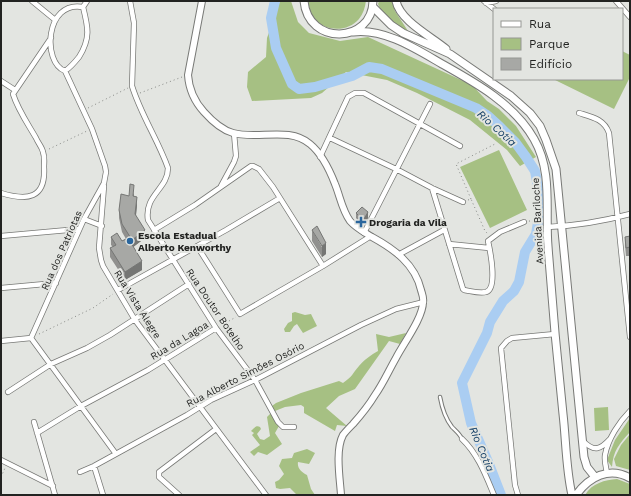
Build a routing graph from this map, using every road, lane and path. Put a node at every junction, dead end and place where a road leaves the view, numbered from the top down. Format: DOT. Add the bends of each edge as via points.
graph roads {
  1 [pos="32,1"];
  2 [pos="87,1"];
  3 [pos="130,1"];
  4 [pos="202,1"];
  5 [pos="304,1"];
  6 [pos="396,1"];
  7 [pos="496,1"];
  8 [pos="485,2"];
  9 [pos="39,4"];
  10 [pos="374,4"];
  11 [pos="83,7"];
  12 [pos="493,8"];
  13 [pos="623,8"];
  14 [pos="630,16"];
  15 [pos="54,19"];
  16 [pos="353,32"];
  17 [pos="51,38"];
  18 [pos="450,54"];
  19 [pos="66,71"];
  20 [pos="188,75"];
  21 [pos="1,80"];
  22 [pos="132,86"];
  23 [pos="15,90"];
  24 [pos="135,95"];
  25 [pos="430,104"];
  26 [pos="84,110"];
  27 [pos="579,113"];
  28 [pos="419,123"];
  29 [pos="92,129"];
  30 [pos="234,133"];
  31 [pos="330,138"];
  32 [pos="495,144"];
  33 [pos="460,146"];
  34 [pos="43,151"];
  35 [pos="320,157"];
  36 [pos="396,169"];
  37 [pos="104,183"];
  38 [pos="220,187"];
  39 [pos="432,188"];
  40 [pos="1,193"];
  41 [pos="280,198"];
  42 [pos="471,199"];
  43 [pos="463,202"];
  44 [pos="630,214"];
  45 [pos="618,217"];
  46 [pos="84,219"];
  47 [pos="533,221"];
  48 [pos="524,222"];
  49 [pos="541,222"];
  50 [pos="102,226"];
  51 [pos="562,226"];
  52 [pos="547,228"];
  53 [pos="79,229"];
  54 [pos="154,230"];
  55 [pos="444,230"];
  56 [pos="367,234"];
  57 [pos="1,236"];
  58 [pos="492,238"];
  59 [pos="448,244"];
  60 [pos="197,246"];
  61 [pos="489,248"];
  62 [pos="398,255"];
  63 [pos="173,259"];
  64 [pos="323,266"];
  65 [pos="56,283"];
  66 [pos="189,284"];
  67 [pos="1,288"];
  68 [pos="118,290"];
  69 [pos="424,302"];
  70 [pos="240,314"];
  71 [pos="135,320"];
  72 [pos="216,328"];
  73 [pos="555,334"];
  74 [pos="630,337"];
  75 [pos="31,338"];
  76 [pos="1,341"];
  77 [pos="164,360"];
  78 [pos="51,364"];
  79 [pos="255,380"];
  80 [pos="8,392"];
  81 [pos="440,397"];
  82 [pos="81,406"];
  83 [pos="200,407"];
  84 [pos="630,411"];
  85 [pos="34,422"];
  86 [pos="294,427"];
  87 [pos="216,429"];
  88 [pos="37,433"];
  89 [pos="612,437"];
  90 [pos="462,439"];
  91 [pos="583,441"];
  92 [pos="116,454"];
  93 [pos="1,460"];
  94 [pos="8,463"];
  95 [pos="94,466"];
  96 [pos="80,472"];
  97 [pos="607,473"];
  98 [pos="1,477"];
  99 [pos="595,477"];
  100 [pos="630,478"];
  101 [pos="53,486"];
  102 [pos="55,495"];
  103 [pos="102,495"];
  104 [pos="179,495"];
  105 [pos="266,495"];
  106 [pos="341,495"];
  107 [pos="494,495"];
  108 [pos="518,495"];
  109 [pos="572,495"];
  110 [pos="576,495"];
  1 -- 9 [label="street"];
  2 -- 11 [label="street"];
  3 -- 22 [label="street, Rua Doutor Botelho" via="134,22"];
  4 -- 20 [label="street"];
  5 -- 16 [label="main road, Avenida Bariloche" via="309,18 320,30 336,35"];
  6 -- 18 [label="main road" via="402,14"];
  7 -- 8 [label="street"];
  8 -- 12 [label="street"];
  9 -- 15 [label="street"];
  10 -- 16 [label="main road" via="369,17"];
  10 -- 18 [label="main road" via="384,20 403,33"];
  11 -- 15 [label="street" via="66,8"];
  11 -- 19 [label="street" via="88,29 87,40 75,62"];
  13 -- 14 [label="street"];
  15 -- 17 [label="street, Rua dos Patriotas"];
  16 -- 52 [label="main road, Avenida Bariloche" via="363,30 379,34 429,56 473,81 520,119 534,139 544,164"];
  17 -- 19 [label="street, Rua dos Patriotas" via="52,51 58,66"];
  17 -- 23 [label="street, Rua dos Patriotas"];
  18 -- 51 [label="main road" via="511,96 540,126 556,169"];
  19 -- 26 [label="street, Rua dos Patriotas"];
  20 -- 24 [label="path"];
  20 -- 30 [label="street" via="193,98 201,109 223,129"];
  21 -- 23 [label="street"];
  22 -- 24 [label="street, Rua Doutor Botelho"];
  22 -- 26 [label="path"];
  23 -- 34 [label="street" via="15,100"];
  24 -- 54 [label="street, Rua Doutor Botelho" via="168,168 165,180 148,207 148,220"];
  25 -- 28 [label="street"];
  26 -- 29 [label="street, Rua dos Patriotas"];
  27 -- 45 [label="street" via="607,126"];
  28 -- 31 [label="street" via="364,93 355,92 348,97"];
  28 -- 33 [label="street"];
  28 -- 36 [label="street"];
  29 -- 34 [label="path"];
  29 -- 37 [label="street, Rua dos Patriotas" via="106,166"];
  30 -- 35 [label="street" via="258,136 288,135 299,138 309,143"];
  30 -- 38 [label="street" via="236,156"];
  31 -- 35 [label="street"];
  31 -- 36 [label="street"];
  32 -- 42 [label="path" via="456,164"];
  34 -- 40 [label="street" via="44,177 40,191 24,198"];
  35 -- 56 [label="street" via="335,184 350,221"];
  36 -- 39 [label="street"];
  36 -- 56 [label="street"];
  37 -- 46 [label="street, Rua dos Patriotas"];
  37 -- 50 [label="street, Rua Vista Alegre"];
  38 -- 41 [label="street" via="250,166 254,166"];
  38 -- 54 [label="street"];
  39 -- 43 [label="street"];
  39 -- 55 [label="street"];
  41 -- 60 [label="street"];
  41 -- 64 [label="street"];
  42 -- 43 [label="path"];
  42 -- 58 [label="path" via="485,231"];
  44 -- 45 [label="street"];
  45 -- 51 [label="street"];
  45 -- 74 [label="street"];
  46 -- 50 [label="street"];
  46 -- 53 [label="street, Rua dos Patriotas"];
  47 -- 49 [label="path"];
  48 -- 58 [label="street"];
  50 -- 68 [label="street, Rua Vista Alegre" via="99,248 101,260"];
  51 -- 52 [label="street"];
  51 -- 91 [label="main road"];
  52 -- 73 [label="main road, Avenida Bariloche"];
  53 -- 57 [label="street"];
  53 -- 65 [label="street, Rua dos Patriotas"];
  54 -- 63 [label="street, Rua Doutor Botelho"];
  55 -- 59 [label="street"];
  55 -- 62 [label="street"];
  56 -- 62 [label="street"];
  56 -- 64 [label="street"];
  58 -- 61 [label="street" via="488,241"];
  59 -- 61 [label="street"];
  59 -- 61 [label="street" via="463,289 486,292 492,286"];
  60 -- 63 [label="street"];
  60 -- 70 [label="street"];
  62 -- 69 [label="street" via="413,270"];
  63 -- 66 [label="street, Rua Doutor Botelho"];
  63 -- 68 [label="street"];
  64 -- 70 [label="street"];
  65 -- 67 [label="street"];
  65 -- 75 [label="street, Rua dos Patriotas"];
  66 -- 71 [label="street"];
  66 -- 72 [label="street, Rua Doutor Botelho"];
  68 -- 71 [label="street, Rua Vista Alegre"];
  68 -- 75 [label="path" via="93,308"];
  69 -- 79 [label="street, Rua Alberto Simões Osório" via="396,309 367,321"];
  69 -- 106 [label="street" via="412,331 376,395 343,436 339,454"];
  70 -- 72 [label="path, Rua da Lagoa"];
  71 -- 77 [label="street, Rua Vista Alegre"];
  71 -- 78 [label="street" via="87,348"];
  72 -- 77 [label="street, Rua da Lagoa"];
  72 -- 79 [label="street, Rua Doutor Botelho"];
  73 -- 108 [label="street" via="512,338 501,348"];
  73 -- 109 [label="main road, Avenida Bariloche"];
  75 -- 76 [label="street"];
  75 -- 78 [label="street"];
  77 -- 82 [label="street, Rua da Lagoa"];
  77 -- 83 [label="street, Rua Vista Alegre"];
  78 -- 80 [label="street"];
  78 -- 82 [label="street"];
  79 -- 83 [label="street, Rua Alberto Simões Osório"];
  79 -- 86 [label="street, Rua Doutor Botelho" via="280,425"];
  81 -- 90 [label="lane" via="446,418"];
  82 -- 88 [label="street, Rua da Lagoa"];
  82 -- 92 [label="street"];
  83 -- 87 [label="street, Rua Vista Alegre"];
  83 -- 92 [label="street, Rua Alberto Simões Osório"];
  84 -- 89 [label="street"];
  85 -- 88 [label="street"];
  87 -- 104 [label="street" via="161,470 159,477"];
  87 -- 105 [label="street, Rua Vista Alegre"];
  88 -- 101 [label="street"];
  89 -- 91 [label="street" via="598,448 591,448"];
  89 -- 97 [label="street" via="605,454"];
  90 -- 107 [label="street" via="480,464"];
  91 -- 99 [label="main road" via="585,463"];
  92 -- 95 [label="street, Rua Alberto Simões Osório"];
  93 -- 94 [label="street"];
  94 -- 98 [label="path"];
  94 -- 101 [label="street"];
  95 -- 96 [label="street, Rua Alberto Simões Osório"];
  95 -- 103 [label="street"];
  97 -- 99 [label="main road"];
  97 -- 100 [label="main road" via="618,473"];
  99 -- 110 [label="main road" via="584,484"];
  101 -- 102 [label="street"];
}
